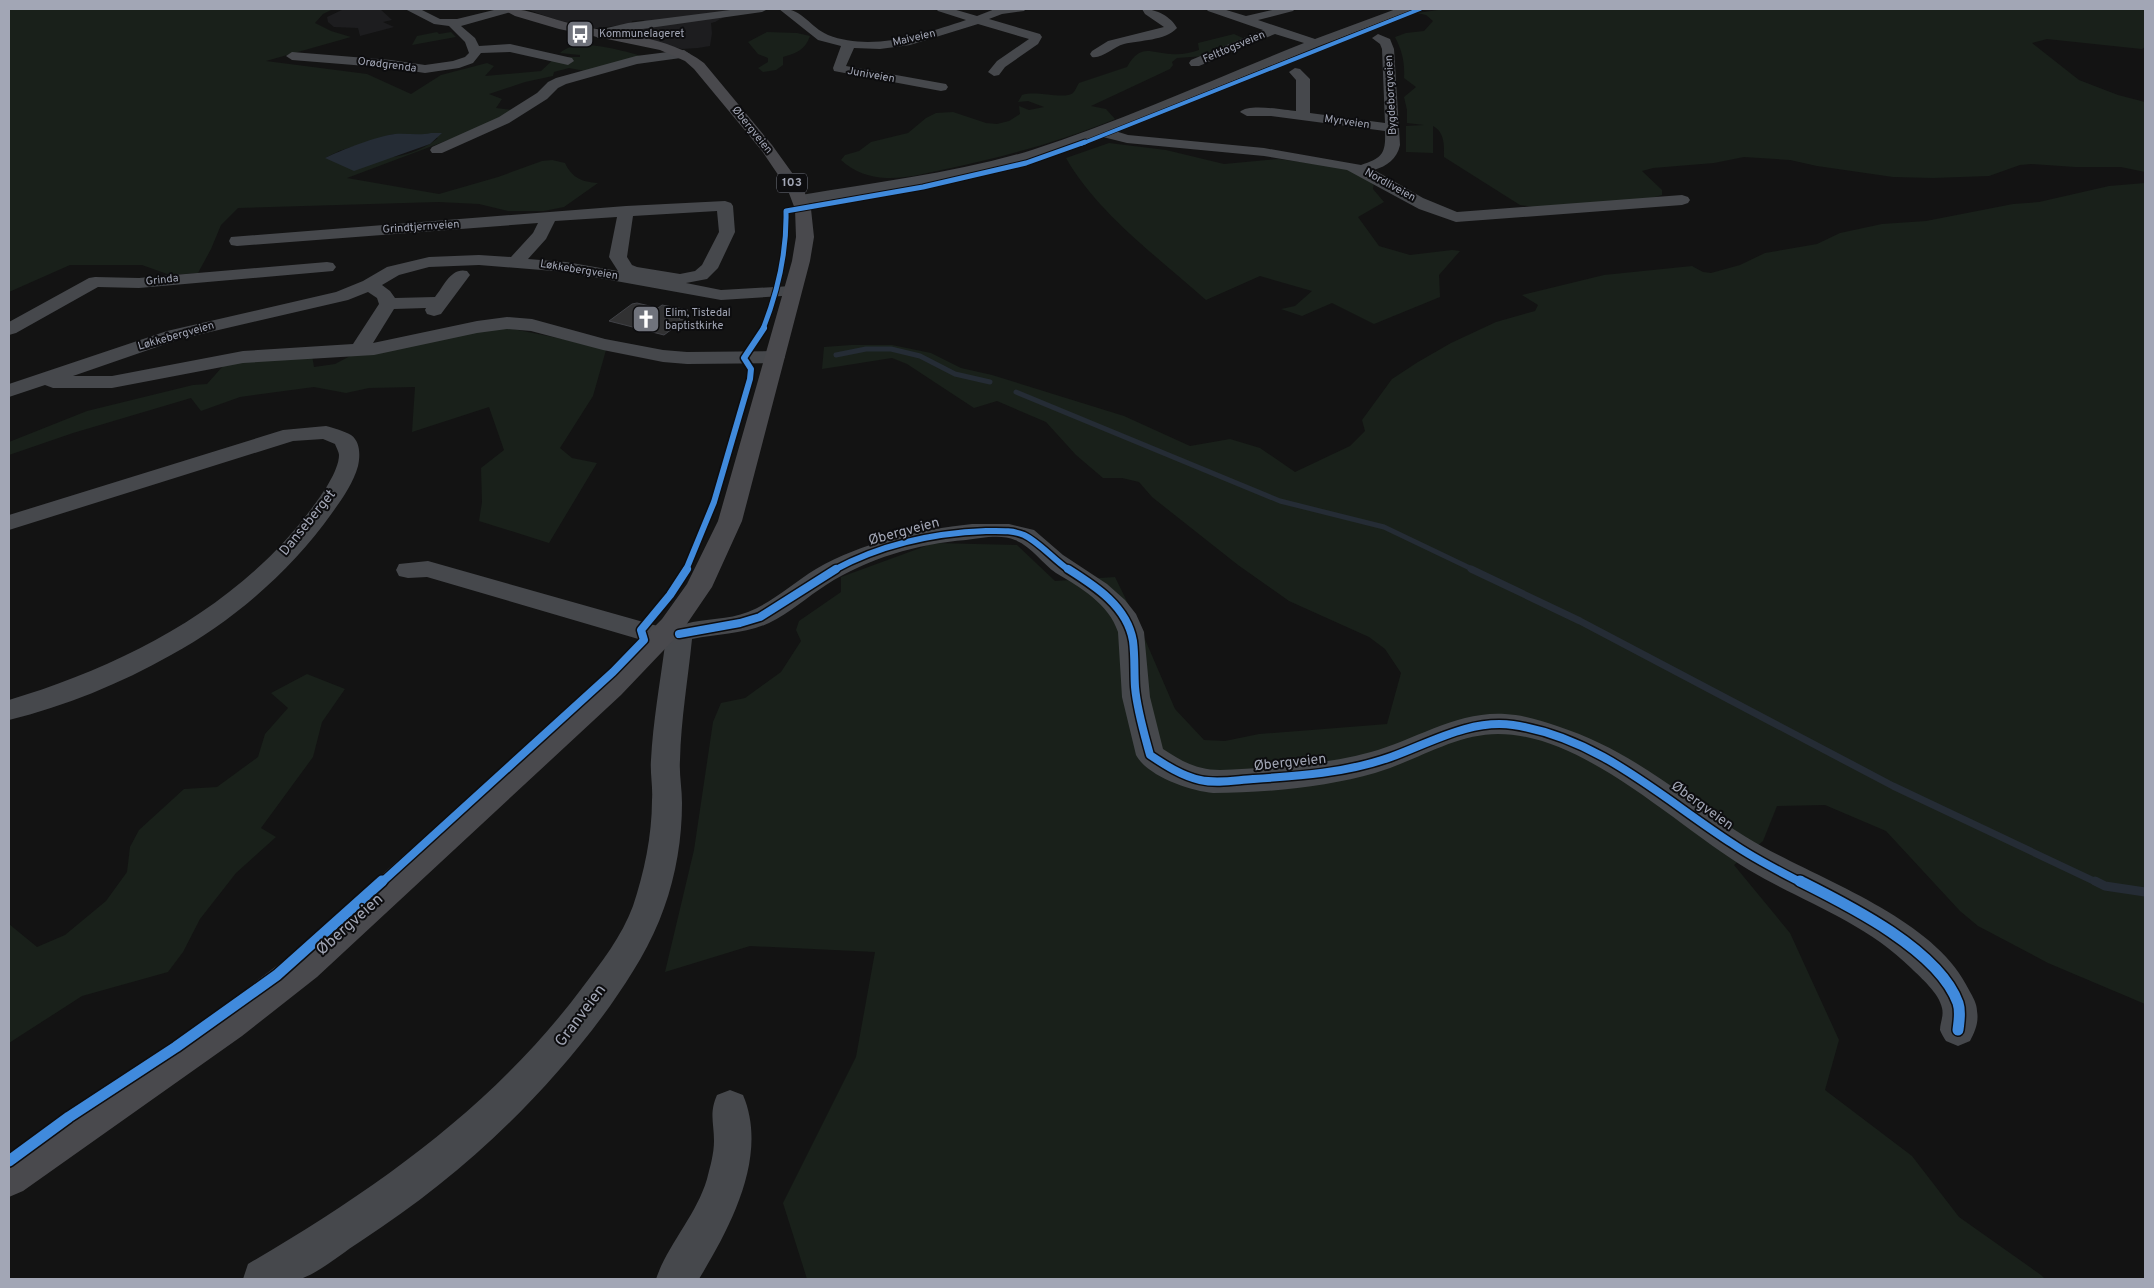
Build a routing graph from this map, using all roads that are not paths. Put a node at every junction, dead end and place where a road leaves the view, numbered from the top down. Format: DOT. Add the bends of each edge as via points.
graph roads {
  1 [pos="411,9"];
  2 [pos="509,9"];
  3 [pos="762,9"];
  4 [pos="785,9"];
  5 [pos="942,9"];
  6 [pos="1020,9"];
  7 [pos="1148,9"];
  8 [pos="1212,9"];
  9 [pos="1289,9"];
  10 [pos="1406,9"];
  11 [pos="980,19"];
  12 [pos="1246,20"];
  13 [pos="457,23"];
  14 [pos="1273,30"];
  15 [pos="598,34"];
  16 [pos="1378,38"];
  17 [pos="1315,43"];
  18 [pos="846,44"];
  19 [pos="474,50"];
  20 [pos="684,54"];
  21 [pos="1096,54"];
  22 [pos="292,56"];
  23 [pos="568,61"];
  24 [pos="1195,63"];
  25 [pos="994,72"];
  26 [pos="1295,72"];
  27 [pos="941,86"];
  28 [pos="1247,112"];
  29 [pos="1303,116"];
  30 [pos="1392,128"];
  31 [pos="1098,131"];
  32 [pos="437,150"];
  33 [pos="1362,169"];
  34 [pos="801,200"];
  35 [pos="1682,200"];
  36 [pos="626,211"];
  37 [pos="549,218"];
  38 [pos="237,241"];
  39 [pos="516,262"];
  40 [pos="328,267"];
  41 [pos="461,275"];
  42 [pos="369,285"];
  43 [pos="792,291"];
  44 [pos="388,304"];
  45 [pos="9,329"];
  46 [pos="360,349"];
  47 [pos="775,357"];
  48 [pos="43,380"];
  49 [pos="9,391"];
  50 [pos="9,523"];
  51 [pos="408,570"];
  52 [pos="671,632"];
  53 [pos="9,710"];
  54 [pos="1958,1030"];
  55 [pos="730,1108"];
  56 [pos="9,1178"];
  57 [pos="264,1279"];
  58 [pos="676,1279"];
  1 -- 13 [label="street" via="438,22"];
  2 -- 13 [label="street"];
  2 -- 15 [label="main road, Øbergveien / 103"];
  3 -- 15 [label="street"];
  4 -- 18 [label="street" via="822,37"];
  5 -- 11 [label="street, Maiveien"];
  6 -- 11 [label="street, Maiveien" via="1000,11"];
  7 -- 21 [label="street" via="1171,28 1112,44"];
  8 -- 12 [label="street, Felttogsveien"];
  9 -- 12 [label="street"];
  10 -- 17 [label="street"];
  11 -- 18 [label="street, Maiveien" via="900,43"];
  11 -- 25 [label="street, Maiveien" via="1036,37"];
  12 -- 14 [label="street, Felttogsveien"];
  13 -- 19 [label="street" via="456,28 471,41"];
  14 -- 17 [label="street, Felttogsveien"];
  14 -- 24 [label="street, Felttogsveien"];
  15 -- 20 [label="main road, Øbergveien / 103"];
  16 -- 30 [label="street, Bygdeborgveien" via="1386,42 1388,49"];
  17 -- 31 [label="street"];
  18 -- 27 [label="street, Juniveien" via="848,48 839,68"];
  19 -- 22 [label="street, Orødgrenda" via="473,56 463,62 430,69"];
  19 -- 23 [label="street" via="510,48"];
  20 -- 32 [label="street" via="636,60 561,81 504,120"];
  20 -- 34 [label="main road, Øbergveien / 103" via="699,66 767,148"];
  26 -- 29 [label="street" via="1303,79"];
  28 -- 29 [label="street, Myrveien"];
  29 -- 30 [label="street, Myrveien"];
  30 -- 33 [label="street, Bygdeborgveien" via="1392,153 1376,165"];
  31 -- 33 [label="street, Nordliveien" via="1127,139 1292,156"];
  31 -- 34 [label="street" via="993,166 902,185"];
  33 -- 35 [label="street, Nordliveien" via="1397,191 1456,217"];
  34 -- 43 [label="main road, Øbergveien / 103" via="805,237"];
  36 -- 36 [label="street, Grindtjernveien" via="725,206 727,232 709,268 701,275 680,279 634,272 625,269 618,257"];
  36 -- 37 [label="street, Grindtjernveien"];
  37 -- 38 [label="street, Grindtjernveien"];
  37 -- 39 [label="street" via="540,235"];
  39 -- 42 [label="street, Løkkebergveien" via="429,262 393,271"];
  39 -- 43 [label="street, Løkkebergveien" via="592,271 708,294"];
  40 -- 45 [label="street, Grinda" via="139,283 95,282"];
  41 -- 44 [label="street" via="437,306"];
  42 -- 44 [label="street" via="382,292"];
  42 -- 48 [label="street, Løkkebergveien" via="329,300 174,335"];
  43 -- 47 [label="main road, Øbergveien / 103"];
  44 -- 46 [label="street"];
  46 -- 47 [label="street, Løkkebergveien" via="394,346 494,324 520,323 663,356"];
  46 -- 48 [label="street, Løkkebergveien" via="243,357 112,382 56,383"];
  47 -- 52 [label="main road, Øbergveien / 103" via="721,543"];
  48 -- 49 [label="street, Løkkebergveien"];
  50 -- 53 [label="street, Danseberget" via="291,435 319,432 336,435 343,438 350,448 342,479 306,530 254,584 223,609 179,639 122,669"];
  51 -- 52 [label="street" via="428,569 641,630"];
  52 -- 54 [label="street, Øbergveien" via="736,626 760,617 825,574 875,552 954,532 1018,532 1031,538 1054,560 1094,586 1127,620 1134,640 1136,696 1150,755 1175,772 1211,781 1312,775 1359,767 1458,730 1495,724 1552,734 1623,765 1703,826 1761,861 1880,924 1916,952 1949,986 1960,1009"];
  52 -- 56 [label="main road, Øbergveien / 103" via="304,966 229,1024"];
  52 -- 57 [label="street, Granveien" via="665,762 668,806 652,898 633,941 585,1014 552,1054 471,1134 382,1205"];
  55 -- 58 [label="street" via="733,1142 726,1177 694,1252"];
}
